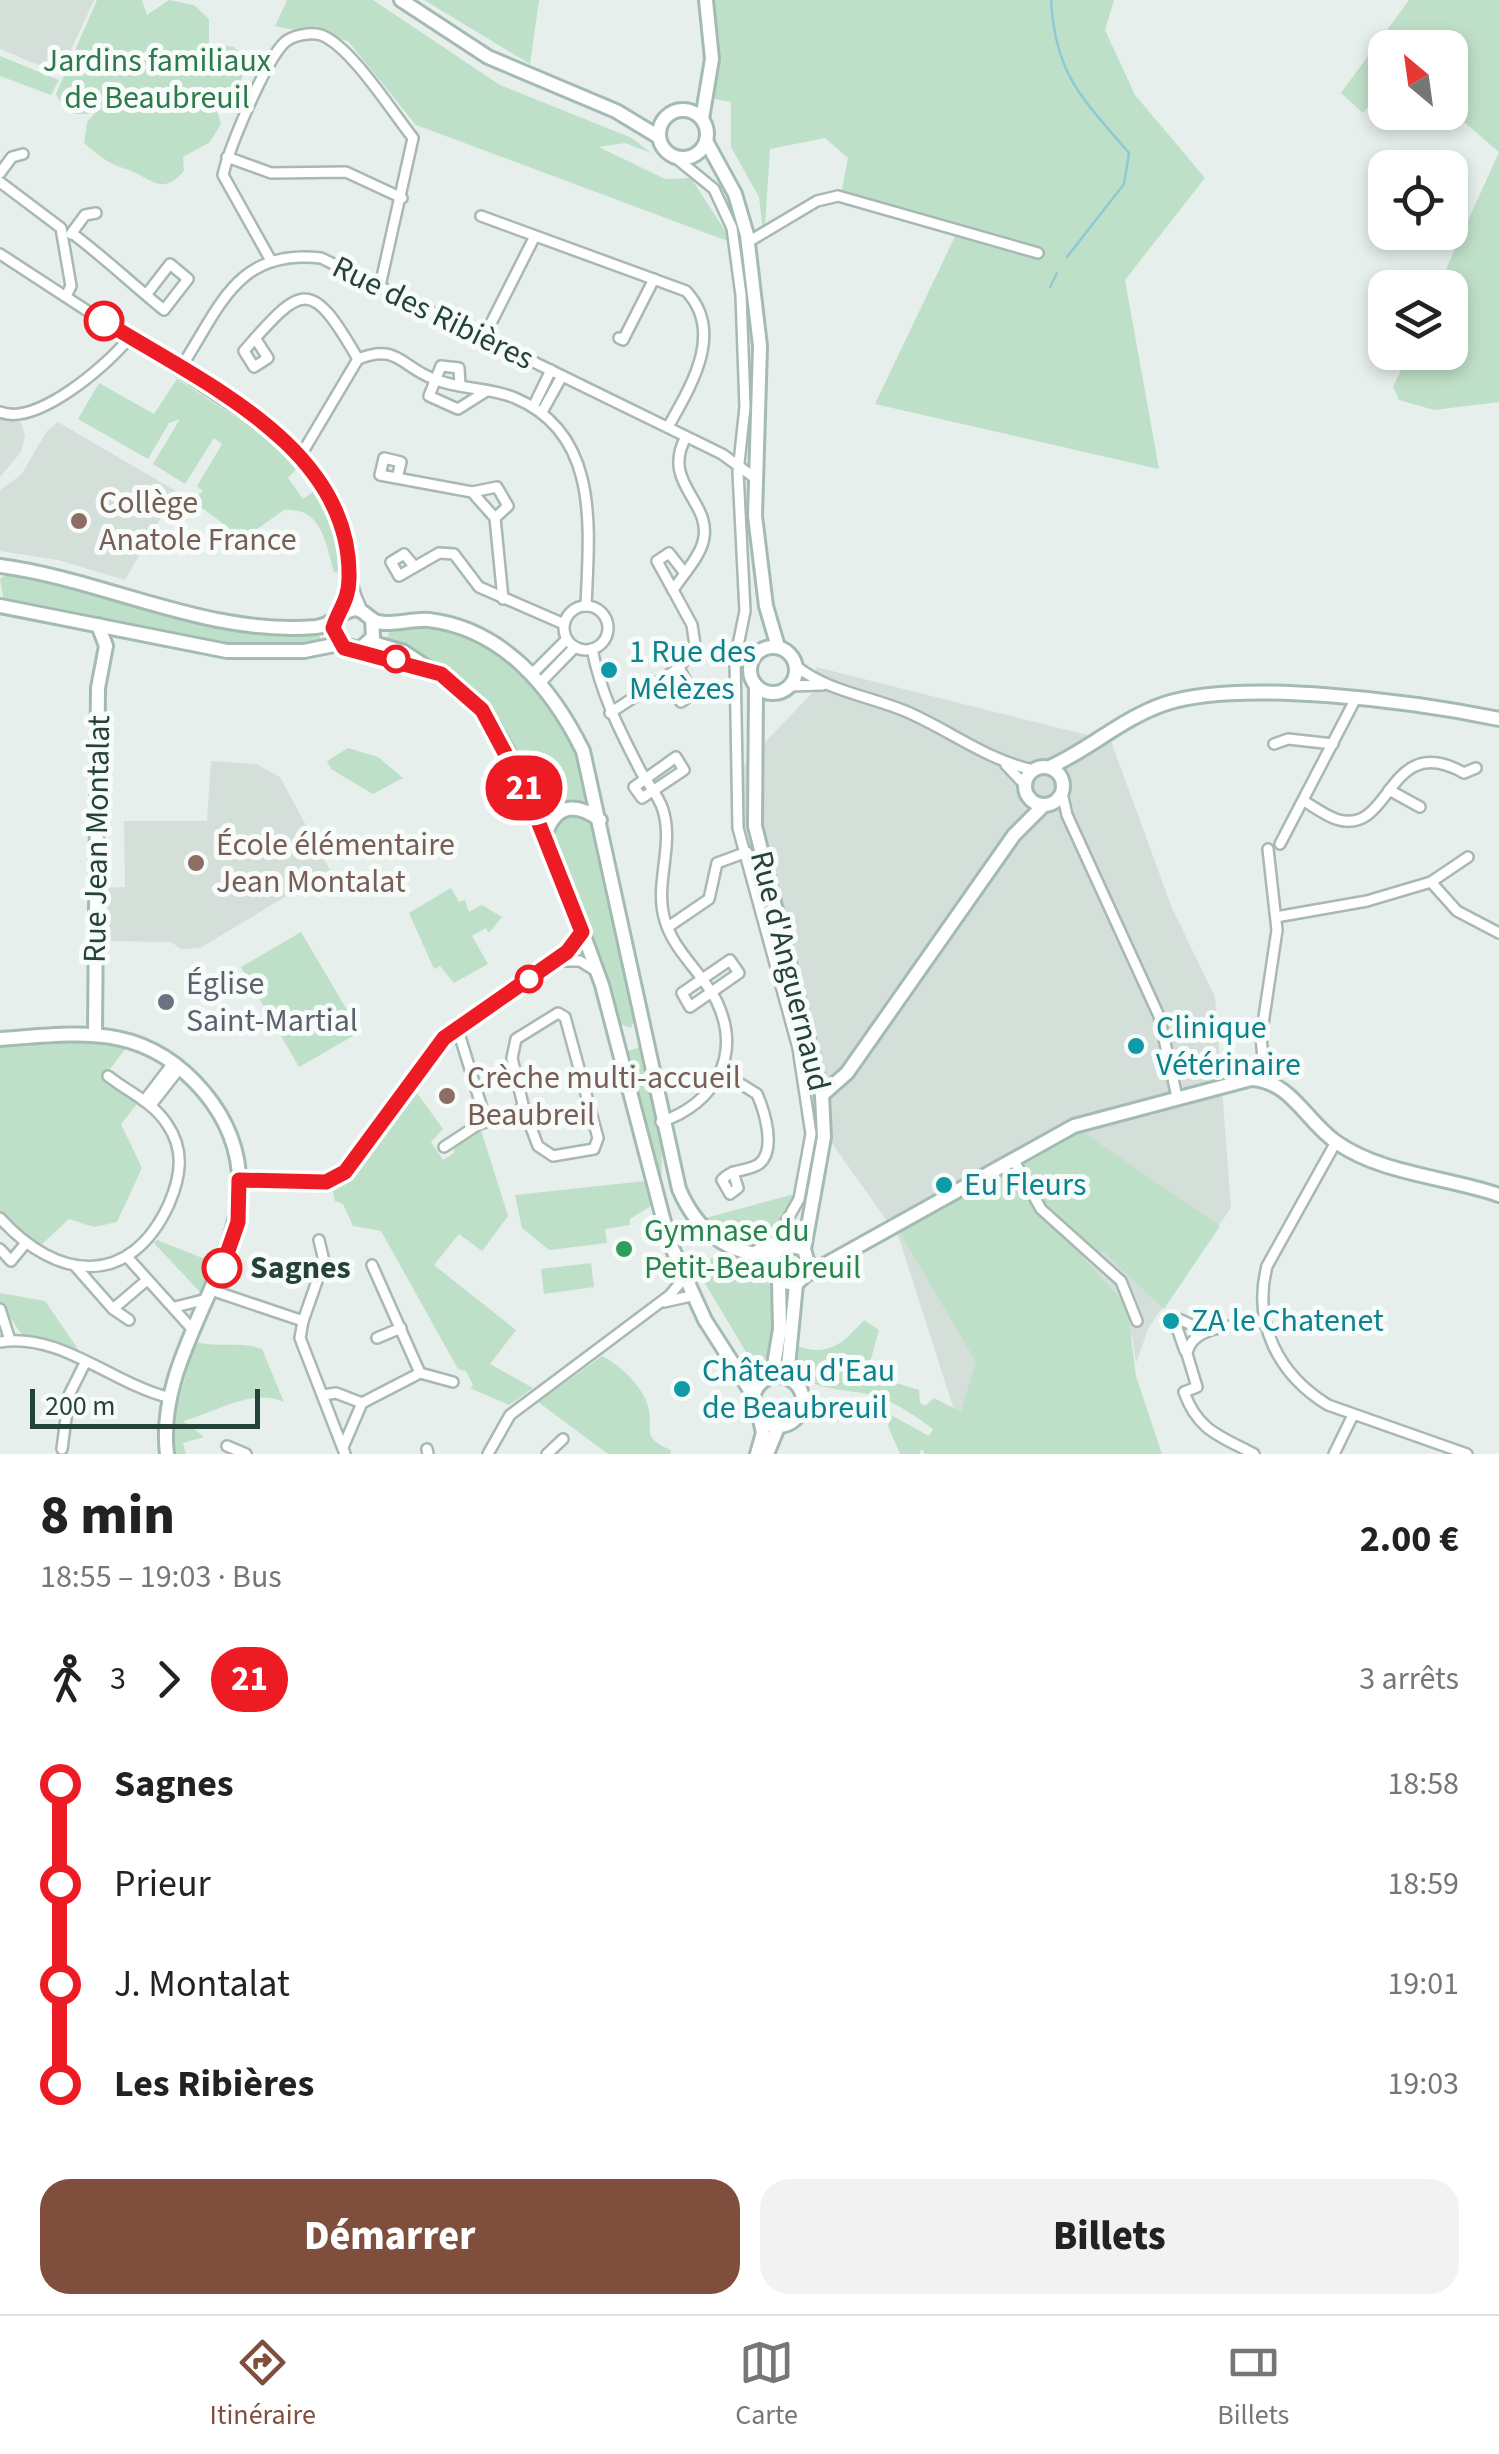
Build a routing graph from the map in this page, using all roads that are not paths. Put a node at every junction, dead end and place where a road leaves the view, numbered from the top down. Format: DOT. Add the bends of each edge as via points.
graph roads {
  1 [pos="400,0"];
  2 [pos="706,0"];
  3 [pos="707,79"];
  4 [pos="682,110"];
  5 [pos="616,111"];
  6 [pos="666,118"];
  7 [pos="702,119"];
  8 [pos="659,137"];
  9 [pos="706,140"];
  10 [pos="24,154"];
  11 [pos="693,156"];
  12 [pos="227,157"];
  13 [pos="676,158"];
  14 [pos="0,173"];
  15 [pos="0,182"];
  16 [pos="730,186"];
  17 [pos="402,198"];
  18 [pos="96,214"];
  19 [pos="480,216"];
  20 [pos="68,234"];
  21 [pos="535,236"];
  22 [pos="748,242"];
  23 [pos="1038,253"];
  24 [pos="0,254"];
  25 [pos="270,259"];
  26 [pos="654,279"];
  27 [pos="380,286"];
  28 [pos="146,295"];
  29 [pos="66,296"];
  30 [pos="130,337"];
  31 [pos="484,337"];
  32 [pos="255,338"];
  33 [pos="619,338"];
  34 [pos="358,359"];
  35 [pos="180,369"];
  36 [pos="551,370"];
  37 [pos="562,376"];
  38 [pos="432,379"];
  39 [pos="460,386"];
  40 [pos="485,392"];
  41 [pos="538,410"];
  42 [pos="0,412"];
  43 [pos="668,427"];
  44 [pos="758,433"];
  45 [pos="686,437"];
  46 [pos="742,446"];
  47 [pos="722,454"];
  48 [pos="301,455"];
  49 [pos="740,464"];
  50 [pos="397,478"];
  51 [pos="755,478"];
  52 [pos="472,492"];
  53 [pos="495,518"];
  54 [pos="414,567"];
  55 [pos="2,569"];
  56 [pos="684,572"];
  57 [pos="349,579"];
  58 [pos="673,590"];
  59 [pos="503,599"];
  60 [pos="1,605"];
  61 [pos="586,606"];
  62 [pos="766,606"];
  63 [pos="367,614"];
  64 [pos="339,617"];
  65 [pos="564,624"];
  66 [pos="98,625"];
  67 [pos="123,631"];
  68 [pos="567,639"];
  69 [pos="370,642"];
  70 [pos="339,644"];
  71 [pos="106,646"];
  72 [pos="575,647"];
  73 [pos="778,647"];
  74 [pos="592,649"];
  75 [pos="760,651"];
  76 [pos="796,666"];
  77 [pos="679,668"];
  78 [pos="664,677"];
  79 [pos="537,678"];
  80 [pos="756,686"];
  81 [pos="790,686"];
  82 [pos="830,686"];
  83 [pos="777,694"];
  84 [pos="1354,700"];
  85 [pos="610,712"];
  86 [pos="1499,718"];
  87 [pos="758,726"];
  88 [pos="1274,744"];
  89 [pos="1333,744"];
  90 [pos="1070,757"];
  91 [pos="1004,763"];
  92 [pos="1050,767"];
  93 [pos="1476,768"];
  94 [pos="1034,770"];
  95 [pos="644,778"];
  96 [pos="1062,787"];
  97 [pos="1026,790"];
  98 [pos="1388,790"];
  99 [pos="654,793"];
  100 [pos="1304,801"];
  101 [pos="1046,805"];
  102 [pos="1420,807"];
  103 [pos="1068,815"];
  104 [pos="600,820"];
  105 [pos="1021,826"];
  106 [pos="545,835"];
  107 [pos="1280,844"];
  108 [pos="1268,849"];
  109 [pos="753,851"];
  110 [pos="1468,857"];
  111 [pos="1431,882"];
  112 [pos="1276,917"];
  113 [pos="668,927"];
  114 [pos="582,932"];
  115 [pos="1499,934"];
  116 [pos="553,962"];
  117 [pos="596,971"];
  118 [pos="701,979"];
  119 [pos="712,994"];
  120 [pos="641,1023"];
  121 [pos="457,1026"];
  122 [pos="614,1028"];
  123 [pos="95,1032"];
  124 [pos="0,1038"];
  125 [pos="859,1054"];
  126 [pos="176,1066"];
  127 [pos="816,1067"];
  128 [pos="723,1073"];
  129 [pos="108,1076"];
  130 [pos="1265,1080"];
  131 [pos="822,1096"];
  132 [pos="1177,1097"];
  133 [pos="148,1103"];
  134 [pos="524,1109"];
  135 [pos="486,1121"];
  136 [pos="662,1122"];
  137 [pos="1336,1142"];
  138 [pos="444,1147"];
  139 [pos="1013,1159"];
  140 [pos="733,1172"];
  141 [pos="239,1180"];
  142 [pos="1499,1194"];
  143 [pos="810,1216"];
  144 [pos="0,1219"];
  145 [pos="319,1240"];
  146 [pos="25,1244"];
  147 [pos="786,1245"];
  148 [pos="0,1249"];
  149 [pos="773,1254"];
  150 [pos="807,1254"];
  151 [pos="757,1257"];
  152 [pos="130,1258"];
  153 [pos="838,1258"];
  154 [pos="372,1264"];
  155 [pos="76,1267"];
  156 [pos="808,1274"];
  157 [pos="684,1278"];
  158 [pos="146,1280"];
  159 [pos="779,1281"];
  160 [pos="796,1284"];
  161 [pos="209,1294"];
  162 [pos="691,1296"];
  163 [pos="662,1302"];
  164 [pos="175,1307"];
  165 [pos="0,1309"];
  166 [pos="114,1310"];
  167 [pos="130,1320"];
  168 [pos="303,1321"];
  169 [pos="1138,1321"];
  170 [pos="1264,1322"];
  171 [pos="401,1328"];
  172 [pos="193,1330"];
  173 [pos="1206,1332"];
  174 [pos="377,1338"];
  175 [pos="5,1341"];
  176 [pos="1186,1354"];
  177 [pos="85,1363"];
  178 [pos="420,1373"];
  179 [pos="772,1376"];
  180 [pos="787,1377"];
  181 [pos="454,1382"];
  182 [pos="324,1395"];
  183 [pos="754,1395"];
  184 [pos="167,1397"];
  185 [pos="362,1403"];
  186 [pos="1353,1415"];
  187 [pos="760,1419"];
  188 [pos="778,1426"];
  189 [pos="562,1439"];
  190 [pos="227,1446"];
  191 [pos="62,1449"];
  192 [pos="344,1449"];
  193 [pos="168,1454"];
  194 [pos="246,1454"];
  195 [pos="488,1454"];
  196 [pos="547,1454"];
  197 [pos="757,1454"];
  198 [pos="767,1454"];
  199 [pos="1254,1454"];
  200 [pos="1334,1454"];
  201 [pos="1467,1454"];
  1 -- 5 [label="main road" via="488,57"];
  2 -- 3 [label="main road" via="712,59"];
  3 -- 4 [label="main road"];
  3 -- 7 [label="main road"];
  4 -- 6 [label="main road"];
  4 -- 7 [label="main road"];
  5 -- 6 [label="main road"];
  5 -- 8 [label="main road"];
  6 -- 8 [label="main road"];
  7 -- 9 [label="main road"];
  8 -- 13 [label="main road"];
  9 -- 11 [label="main road"];
  9 -- 16 [label="main road, Rue d'Anguernaud"];
  10 -- 14 [label="street" via="12,157"];
  11 -- 13 [label="main road"];
  11 -- 16 [label="main road"];
  12 -- 17 [label="street" via="272,174 346,172"];
  12 -- 17 [label="street" via="284,42 320,34 341,48 414,138"];
  12 -- 25 [label="street" via="223,175"];
  13 -- 46 [label="street" via="714,189 732,228 741,296"];
  15 -- 20 [label="street"];
  16 -- 22 [label="main road, Rue d'Anguernaud"];
  17 -- 27 [label="street"];
  18 -- 20 [label="street" via="85,215"];
  19 -- 21 [label="street"];
  20 -- 28 [label="street"];
  20 -- 29 [label="street"];
  21 -- 26 [label="street"];
  21 -- 31 [label="street"];
  22 -- 23 [label="street" via="838,196"];
  22 -- 44 [label="main road, Rue d'Anguernaud" via="760,346"];
  24 -- 29 [label="street"];
  25 -- 27 [label="street, Rue des Ribières" via="322,258"];
  25 -- 35 [label="street" via="233,285"];
  26 -- 33 [label="street"];
  26 -- 43 [label="street" via="686,291 703,316 704,354"];
  27 -- 31 [label="street, Rue des Ribières"];
  28 -- 28 [label="street" via="164,310 188,279 170,264"];
  29 -- 30 [label="street"];
  30 -- 35 [label="street"];
  30 -- 42 [label="street" via="46,407 28,415"];
  31 -- 36 [label="street, Rue des Ribières"];
  32 -- 34 [label="street" via="277,310 310,298 328,307"];
  34 -- 38 [label="street" via="390,352"];
  34 -- 48 [label="street"];
  35 -- 48 [label="street"];
  36 -- 37 [label="street, Rue des Ribières"];
  36 -- 41 [label="street"];
  37 -- 41 [label="street"];
  37 -- 43 [label="street, Rue des Ribières"];
  38 -- 39 [label="street"];
  38 -- 39 [label="street" via="440,366 460,368"];
  38 -- 40 [label="street" via="428,396 458,410"];
  39 -- 40 [label="street"];
  40 -- 41 [label="street"];
  41 -- 61 [label="street" via="561,430 582,468"];
  43 -- 45 [label="street, Rue des Ribières"];
  44 -- 46 [label="street"];
  44 -- 51 [label="main road, Rue d'Anguernaud"];
  45 -- 47 [label="street, Rue des Ribières"];
  45 -- 56 [label="street" via="677,471 702,520 703,542"];
  46 -- 47 [label="street"];
  46 -- 49 [label="street"];
  47 -- 49 [label="street, Rue des Ribières"];
  48 -- 57 [label="street" via="338,515"];
  49 -- 51 [label="street, Rue des Ribières"];
  49 -- 109 [label="street" via="745,611 735,660 737,814"];
  50 -- 52 [label="street"];
  51 -- 62 [label="main road, Rue d'Anguernaud"];
  52 -- 53 [label="street"];
  52 -- 53 [label="street" via="497,487 508,506"];
  53 -- 59 [label="street"];
  54 -- 59 [label="street" via="440,553 454,554 479,587"];
  55 -- 64 [label="main road" via="230,620 311,627"];
  56 -- 58 [label="street"];
  56 -- 58 [label="street" via="669,553 657,560"];
  57 -- 63 [label="street"];
  57 -- 64 [label="street"];
  58 -- 77 [label="street" via="695,644"];
  59 -- 65 [label="street"];
  60 -- 66 [label="main road"];
  61 -- 65 [label="street"];
  61 -- 74 [label="street" via="604,616 608,628"];
  62 -- 73 [label="main road, Rue d'Anguernaud"];
  62 -- 75 [label="main road, Rue d'Anguernaud"];
  63 -- 64 [label="main road"];
  63 -- 69 [label="main road" via="375,631"];
  63 -- 79 [label="main road" via="438,621 478,636"];
  64 -- 70 [label="main road"];
  65 -- 68 [label="street"];
  66 -- 67 [label="main road"];
  66 -- 71 [label="main road"];
  67 -- 70 [label="main road" via="226,651"];
  67 -- 71 [label="main road"];
  68 -- 72 [label="street"];
  68 -- 79 [label="street"];
  69 -- 70 [label="main road" via="354,650"];
  69 -- 106 [label="main road" via="429,666 475,702 502,740"];
  71 -- 123 [label="main road, Rue Jean Montalat" via="98,688"];
  72 -- 74 [label="street"];
  72 -- 79 [label="street"];
  73 -- 75 [label="main road"];
  73 -- 76 [label="main road, Rue d'Anguernaud"];
  74 -- 85 [label="street"];
  75 -- 80 [label="main road, Rue d'Anguernaud" via="750,670"];
  76 -- 81 [label="main road"];
  76 -- 82 [label="street"];
  77 -- 78 [label="street"];
  77 -- 78 [label="street" via="693,694 681,702"];
  78 -- 85 [label="street"];
  79 -- 104 [label="main road" via="583,751"];
  80 -- 83 [label="main road"];
  80 -- 87 [label="main road, Rue d'Anguernaud"];
  81 -- 82 [label="street"];
  81 -- 83 [label="main road, Rue d'Anguernaud"];
  82 -- 91 [label="street" via="920,718"];
  83 -- 87 [label="main road, Rue d'Anguernaud"];
  84 -- 86 [label="main road"];
  84 -- 89 [label="street"];
  84 -- 90 [label="main road" via="1210,693 1130,717"];
  85 -- 95 [label="street"];
  87 -- 109 [label="main road, Rue d'Anguernaud"];
  88 -- 89 [label="street"];
  89 -- 100 [label="street"];
  90 -- 92 [label="main road"];
  90 -- 96 [label="main road"];
  91 -- 94 [label="street"];
  91 -- 97 [label="street"];
  92 -- 94 [label="main road"];
  92 -- 96 [label="main road"];
  93 -- 98 [label="street" via="1464,773 1430,761 1403,771"];
  94 -- 97 [label="main road"];
  95 -- 99 [label="street"];
  95 -- 99 [label="street" via="676,757 684,770"];
  96 -- 101 [label="main road"];
  96 -- 103 [label="street"];
  97 -- 101 [label="main road"];
  97 -- 105 [label="main road"];
  98 -- 100 [label="street" via="1373,811 1349,820"];
  98 -- 102 [label="street"];
  99 -- 113 [label="street" via="667,830"];
  100 -- 107 [label="street"];
  101 -- 103 [label="street"];
  101 -- 105 [label="main road"];
  103 -- 132 [label="street" via="1159,1016"];
  104 -- 106 [label="main road" via="568,806 556,813"];
  104 -- 120 [label="main road"];
  105 -- 125 [label="main road"];
  106 -- 114 [label="main road"];
  108 -- 112 [label="street"];
  109 -- 113 [label="street" via="717,863 710,899"];
  109 -- 127 [label="main road, Rue d'Anguernaud"];
  109 -- 151 [label="street" via="811,1134 799,1199 774,1243 757,1250"];
  110 -- 111 [label="street"];
  111 -- 112 [label="street" via="1367,902"];
  111 -- 115 [label="street" via="1457,911"];
  112 -- 130 [label="street" via="1261,1037"];
  113 -- 118 [label="street"];
  114 -- 116 [label="street"];
  114 -- 117 [label="main road"];
  116 -- 117 [label="street" via="570,959"];
  116 -- 121 [label="street"];
  117 -- 122 [label="main road"];
  118 -- 119 [label="street"];
  118 -- 119 [label="street" via="682,993 690,1007"];
  118 -- 119 [label="street" via="730,960 739,973"];
  119 -- 128 [label="street" via="727,1040"];
  120 -- 122 [label="main road" via="631,1031"];
  120 -- 136 [label="main road"];
  121 -- 135 [label="street"];
  121 -- 141 [label="street" via="345,1172 326,1182"];
  122 -- 157 [label="main road" via="658,1206"];
  123 -- 124 [label="main road"];
  123 -- 126 [label="main road" via="128,1038"];
  125 -- 127 [label="main road" via="836,1072"];
  125 -- 131 [label="main road"];
  126 -- 133 [label="street"];
  126 -- 141 [label="main road" via="215,1105"];
  127 -- 131 [label="main road, Rue d'Anguernaud"];
  128 -- 136 [label="street" via="697,1106"];
  128 -- 140 [label="street" via="757,1094 767,1130 758,1164"];
  129 -- 133 [label="street"];
  130 -- 132 [label="main road"];
  130 -- 137 [label="main road" via="1286,1091"];
  131 -- 143 [label="main road, Rue d'Anguernaud" via="824,1137"];
  132 -- 139 [label="main road" via="1074,1126"];
  133 -- 152 [label="street" via="167,1124 181,1160 157,1229"];
  134 -- 134 [label="street" via="538,1146 553,1156 594,1150 598,1138 565,1017 558,1014 516,1038 512,1058"];
  134 -- 135 [label="street"];
  135 -- 138 [label="street"];
  136 -- 151 [label="main road" via="679,1189 697,1222 725,1245"];
  137 -- 142 [label="main road" via="1377,1162"];
  137 -- 170 [label="street" via="1275,1246 1262,1288"];
  139 -- 153 [label="main road"];
  139 -- 169 [label="street" via="1041,1209 1121,1281"];
  141 -- 161 [label="main road" via="238,1222"];
  143 -- 147 [label="main road, Rue d'Anguernaud"];
  143 -- 150 [label="main road, Rue d'Anguernaud"];
  144 -- 146 [label="street"];
  145 -- 168 [label="street" via="324,1261"];
  146 -- 148 [label="street" via="11,1260"];
  146 -- 155 [label="street"];
  147 -- 149 [label="main road, Rue d'Anguernaud"];
  147 -- 150 [label="main road"];
  149 -- 151 [label="main road"];
  149 -- 159 [label="main road" via="770,1269"];
  150 -- 153 [label="main road"];
  150 -- 156 [label="main road, Rue d'Anguernaud"];
  152 -- 155 [label="street"];
  152 -- 158 [label="street"];
  153 -- 156 [label="main road"];
  154 -- 171 [label="street"];
  155 -- 166 [label="street"];
  156 -- 160 [label="main road"];
  157 -- 162 [label="main road"];
  157 -- 163 [label="street"];
  158 -- 164 [label="street"];
  158 -- 166 [label="street"];
  159 -- 160 [label="main road"];
  159 -- 179 [label="main road"];
  160 -- 180 [label="main road"];
  161 -- 164 [label="street"];
  161 -- 168 [label="street"];
  161 -- 172 [label="main road"];
  162 -- 163 [label="street"];
  162 -- 183 [label="main road"];
  163 -- 195 [label="street" via="510,1415"];
  164 -- 172 [label="street"];
  165 -- 175 [label="street"];
  166 -- 167 [label="street"];
  168 -- 182 [label="street" via="300,1338"];
  170 -- 173 [label="street"];
  170 -- 186 [label="street" via="1292,1378"];
  171 -- 174 [label="street"];
  171 -- 178 [label="street"];
  172 -- 184 [label="main road"];
  173 -- 176 [label="street"];
  173 -- 176 [label="street" via="1181,1320 1176,1324"];
  175 -- 177 [label="street" via="34,1342"];
  176 -- 199 [label="street" via="1197,1387 1184,1392 1200,1424"];
  177 -- 184 [label="street"];
  177 -- 191 [label="street" via="68,1395"];
  178 -- 181 [label="street"];
  178 -- 185 [label="street"];
  179 -- 180 [label="main road"];
  179 -- 183 [label="main road"];
  180 -- 188 [label="main road" via="800,1389 803,1406 796,1420"];
  182 -- 185 [label="street"];
  182 -- 192 [label="street"];
  183 -- 187 [label="main road"];
  184 -- 193 [label="main road"];
  185 -- 192 [label="street"];
  186 -- 200 [label="street"];
  186 -- 201 [label="street"];
  187 -- 188 [label="main road"];
  187 -- 197 [label="main road"];
  188 -- 198 [label="main road"];
  189 -- 196 [label="street"];
  190 -- 194 [label="street"];
}
